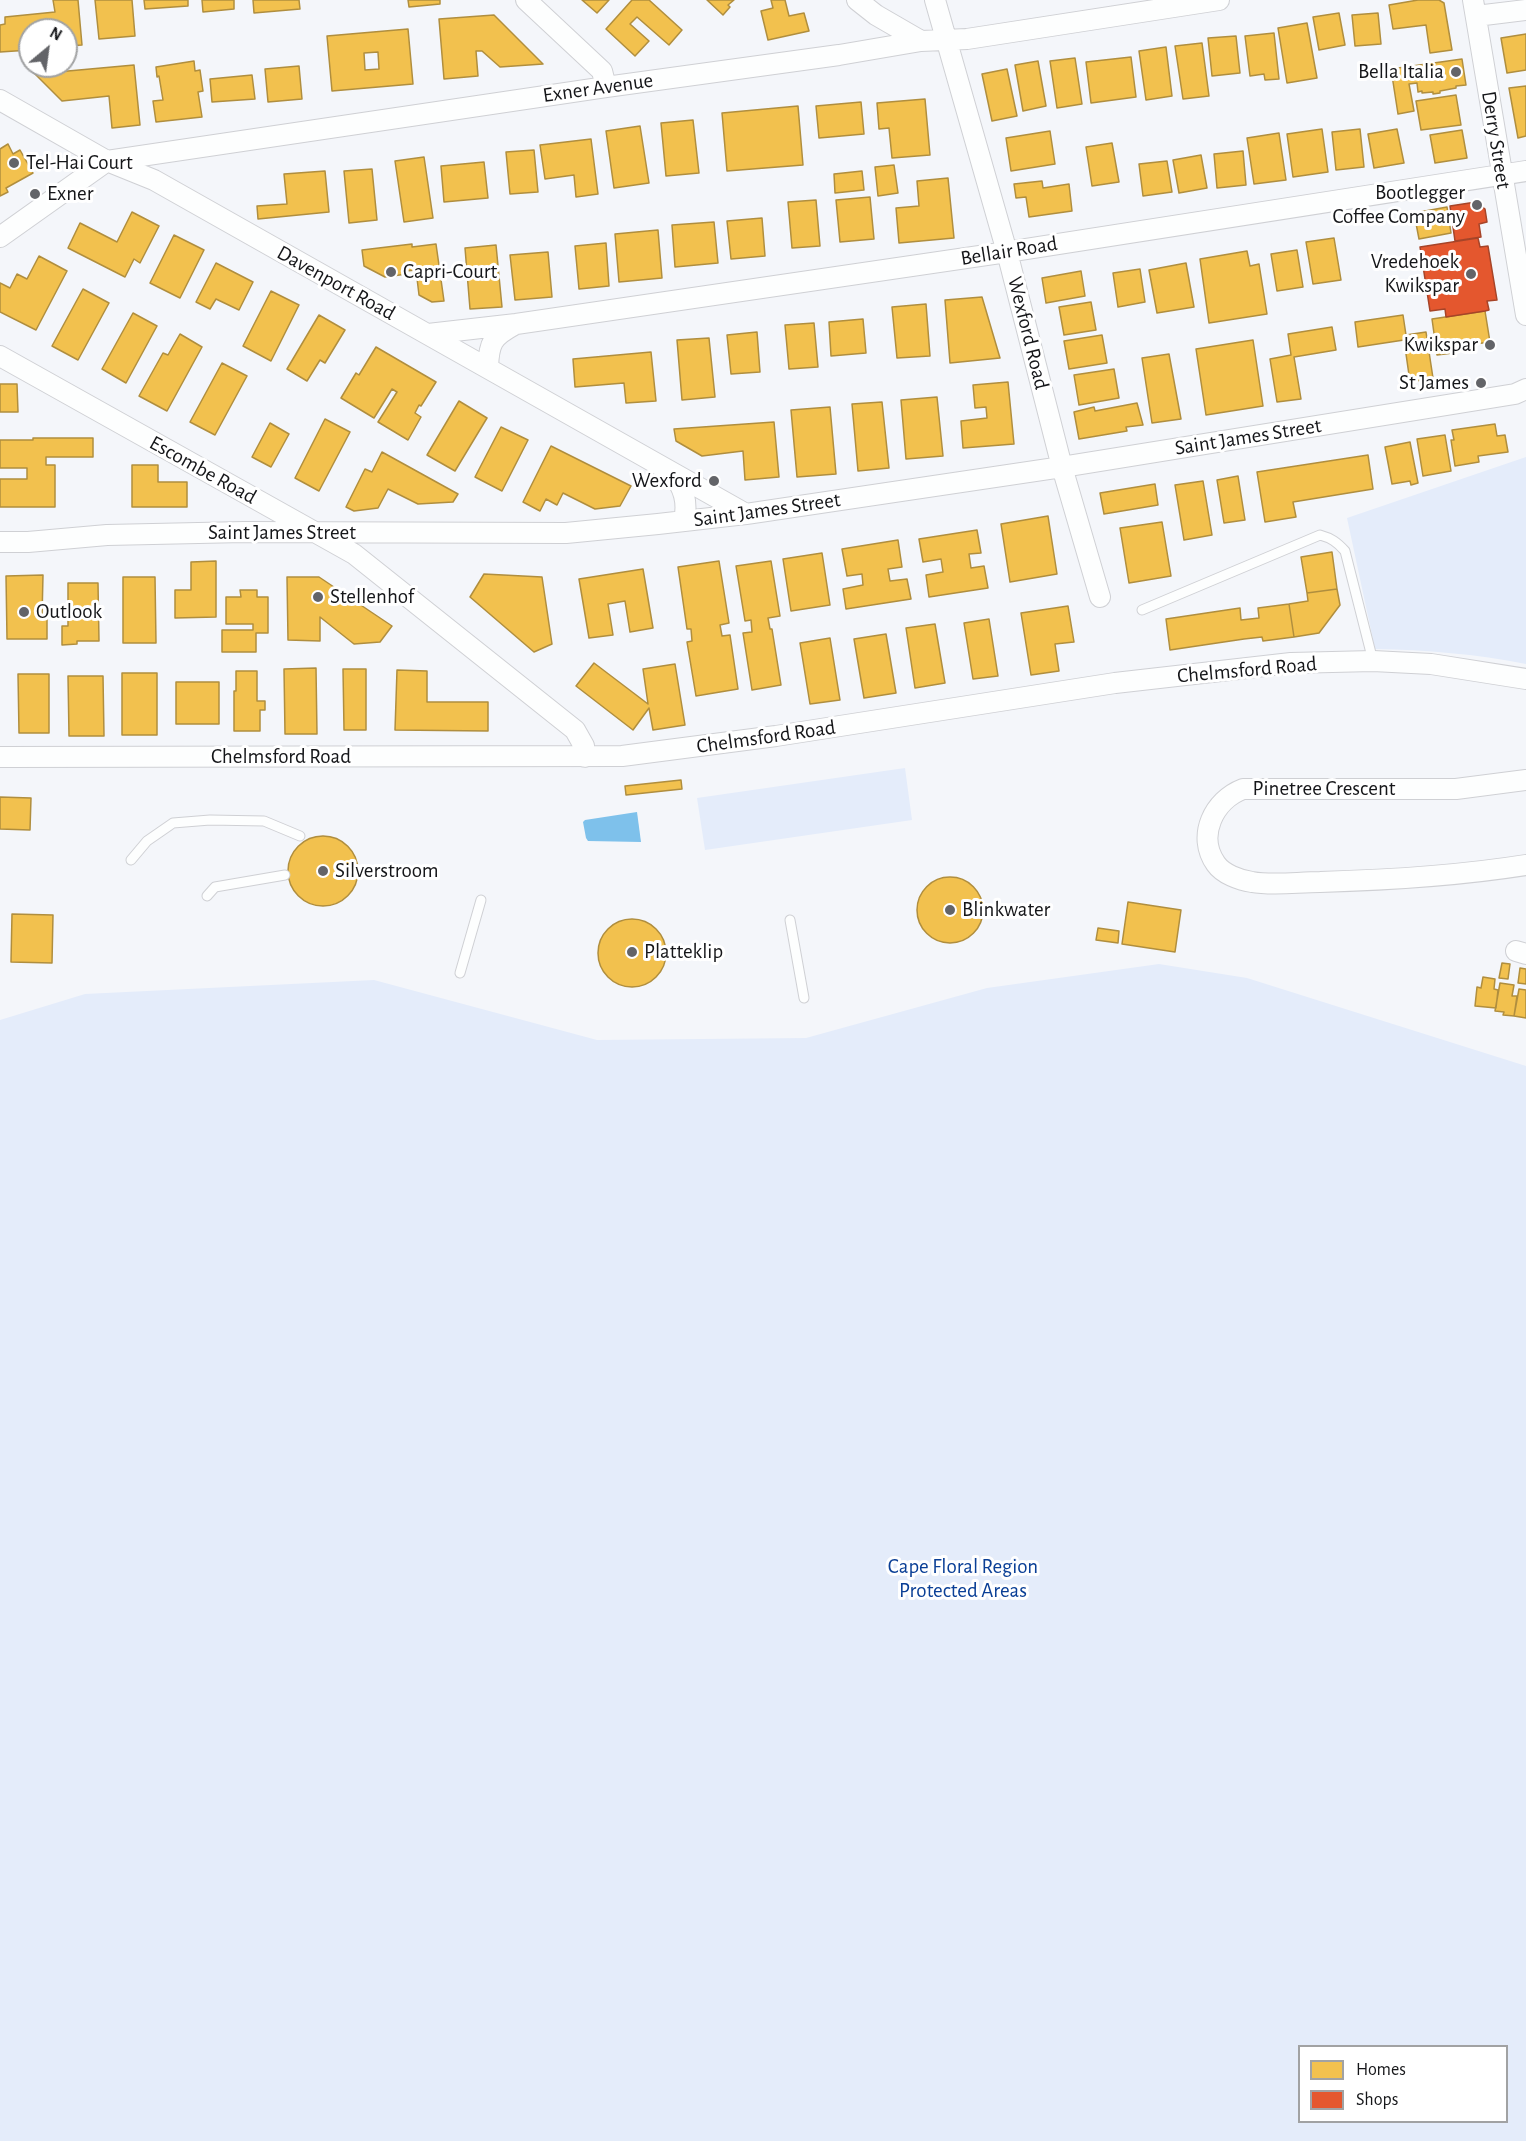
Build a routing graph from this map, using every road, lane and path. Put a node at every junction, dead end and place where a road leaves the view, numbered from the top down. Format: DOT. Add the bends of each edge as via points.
graph roads {
  1 [pos="526,0"];
  2 [pos="857,0"];
  3 [pos="935,0"];
  4 [pos="1219,0"];
  5 [pos="1475,8"];
  6 [pos="1526,10"];
  7 [pos="946,39"];
  8 [pos="921,41"];
  9 [pos="606,87"];
  10 [pos="0,100"];
  11 [pos="107,161"];
  12 [pos="1526,171"];
  13 [pos="1502,174"];
  14 [pos="0,237"];
  15 [pos="1007,252"];
  16 [pos="1526,315"];
  17 [pos="516,324"];
  18 [pos="428,334"];
  19 [pos="0,356"];
  20 [pos="488,367"];
  21 [pos="1526,389"];
  22 [pos="1062,467"];
  23 [pos="671,471"];
  24 [pos="746,514"];
  25 [pos="684,521"];
  26 [pos="315,533"];
  27 [pos="0,542"];
  28 [pos="1100,597"];
  29 [pos="1142,610"];
  30 [pos="1373,661"];
  31 [pos="1526,679"];
  32 [pos="0,757"];
  33 [pos="585,757"];
  34 [pos="1526,780"];
  35 [pos="300,836"];
  36 [pos="130,860"];
  37 [pos="1526,865"];
  38 [pos="285,874"];
  39 [pos="207,896"];
  40 [pos="481,900"];
  41 [pos="790,920"];
  42 [pos="460,973"];
  43 [pos="804,998"];
  1 -- 9 [label="street" via="602,71"];
  2 -- 8 [label="street"];
  3 -- 7 [label="street, Wexford Road"];
  4 -- 7 [label="street, Exner Avenue"];
  5 -- 6 [label="street"];
  5 -- 13 [label="street, Derry Street"];
  7 -- 8 [label="street, Exner Avenue"];
  7 -- 15 [label="street, Wexford Road"];
  8 -- 9 [label="street, Exner Avenue"];
  9 -- 11 [label="street, Exner Avenue"];
  10 -- 11 [label="street, Davenport Road"];
  11 -- 14 [label="street, Exner Avenue"];
  11 -- 18 [label="street, Davenport Road" via="154,180"];
  12 -- 13 [label="street, Bellair Road"];
  13 -- 15 [label="street, Bellair Road"];
  13 -- 16 [label="street, Derry Street"];
  15 -- 17 [label="street, Bellair Road"];
  15 -- 22 [label="street, Wexford Road"];
  17 -- 18 [label="street, Bellair Road"];
  17 -- 20 [label="street, Bellair Road" via="493,340"];
  18 -- 20 [label="street, Davenport Road"];
  19 -- 26 [label="street, Escombe Road"];
  20 -- 23 [label="street, Davenport Road"];
  21 -- 22 [label="street, Saint James Street" via="1515,394"];
  22 -- 24 [label="street, Saint James Street"];
  22 -- 28 [label="street, Wexford Road"];
  23 -- 24 [label="street, Davenport Road"];
  23 -- 25 [label="street" via="685,495"];
  24 -- 25 [label="street, Saint James Street"];
  25 -- 26 [label="street, Saint James Street" via="566,533"];
  26 -- 27 [label="street, Saint James Street" via="107,535"];
  26 -- 33 [label="street, Escombe Road" via="354,554 574,730 585,746"];
  29 -- 30 [label="lane" via="1320,535 1339,543 1345,551"];
  30 -- 31 [label="street, Chelmsford Road" via="1431,664"];
  30 -- 33 [label="street, Chelmsford Road" via="1221,670 776,736 622,756"];
  32 -- 33 [label="street, Chelmsford Road"];
  34 -- 37 [label="street, Pinetree Crescent" via="1456,789 1243,789 1214,811 1207,831 1215,863 1224,872 1253,882 1395,880"];
  35 -- 36 [label="lane" via="264,821 173,823 147,841"];
  38 -- 39 [label="lane" via="215,887"];
  40 -- 42 [label="lane"];
  41 -- 43 [label="lane"];
}
